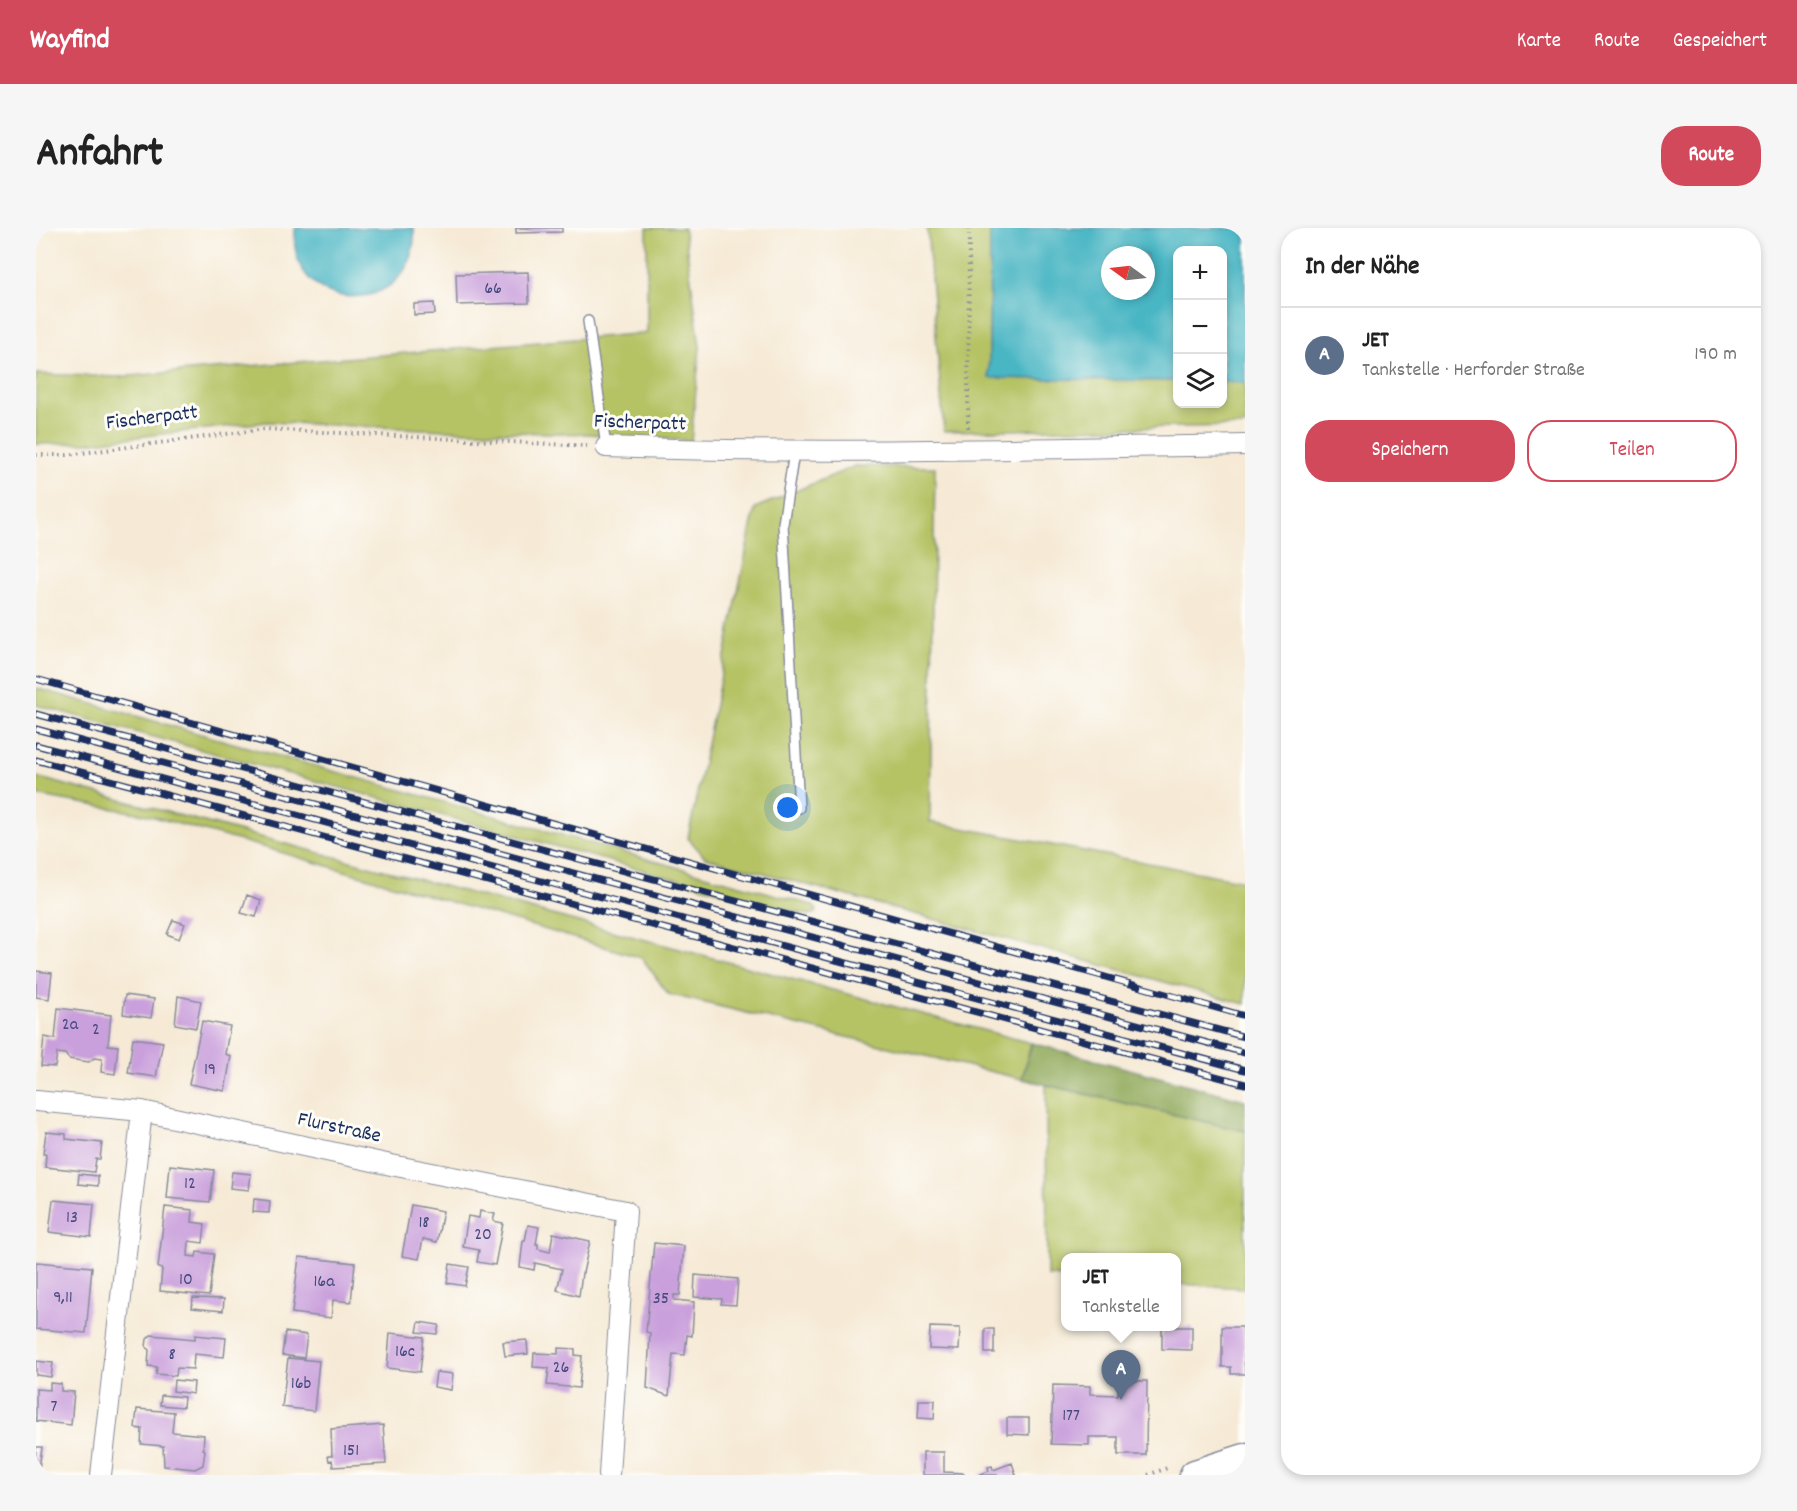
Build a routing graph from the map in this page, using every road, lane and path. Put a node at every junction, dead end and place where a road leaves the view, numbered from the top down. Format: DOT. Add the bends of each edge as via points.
graph roads {
  1 [pos="969,228"];
  2 [pos="588,321"];
  3 [pos="1245,445"];
  4 [pos="606,447"];
  5 [pos="968,449"];
  6 [pos="794,452"];
  7 [pos="36,455"];
  8 [pos="799,808"];
  9 [pos="36,1101"];
  10 [pos="142,1111"];
  11 [pos="1245,1459"];
  12 [pos="101,1475"];
  13 [pos="609,1475"];
  14 [pos="1195,1475"];
  1 -- 5 [label="path"];
  2 -- 4 [label="lane"];
  3 -- 5 [label="street, Fischerpatt"];
  4 -- 6 [label="street, Fischerpatt"];
  4 -- 7 [label="path, Fischerpatt" via="265,429 68,455"];
  5 -- 6 [label="street, Fischerpatt"];
  6 -- 8 [label="lane" via="783,524"];
  9 -- 10 [label="street"];
  10 -- 12 [label="street"];
  10 -- 13 [label="street, Flurstraße" via="626,1211"];
  11 -- 14 [label="main road"];
}
